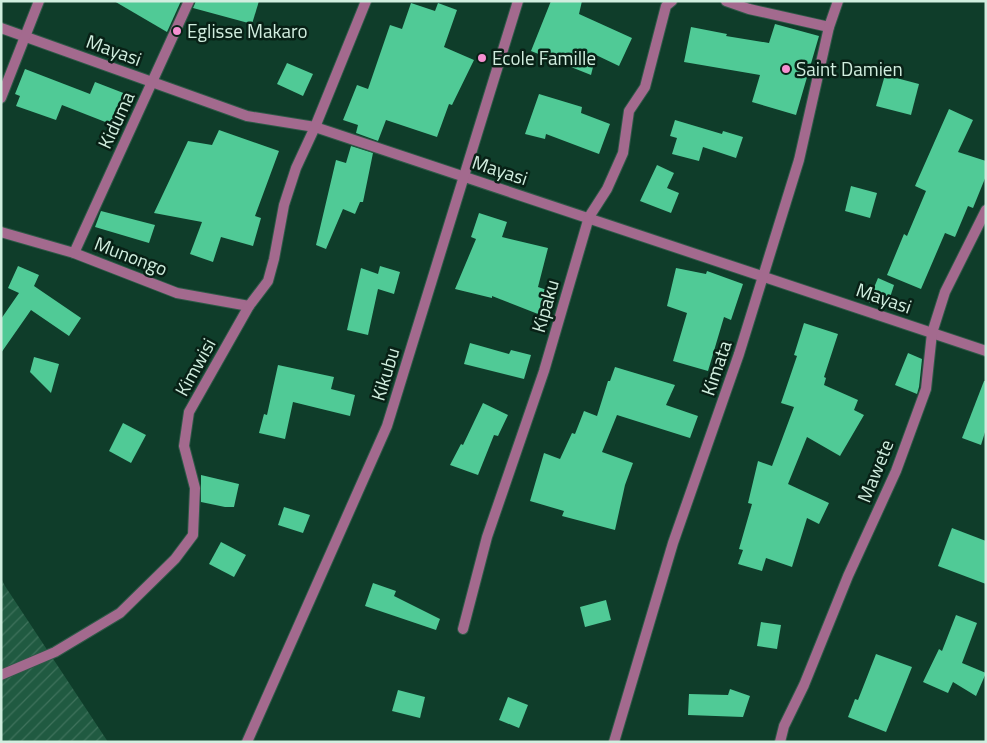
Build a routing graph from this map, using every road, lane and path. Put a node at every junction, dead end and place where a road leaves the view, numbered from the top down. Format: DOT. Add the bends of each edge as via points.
graph roads {
  1 [pos="39,1"];
  2 [pos="189,1"];
  3 [pos="365,1"];
  4 [pos="518,1"];
  5 [pos="672,1"];
  6 [pos="726,1"];
  7 [pos="838,1"];
  8 [pos="829,27"];
  9 [pos="1,28"];
  10 [pos="26,37"];
  11 [pos="152,82"];
  12 [pos="1,98"];
  13 [pos="315,127"];
  14 [pos="465,177"];
  15 [pos="986,210"];
  16 [pos="589,218"];
  17 [pos="1,232"];
  18 [pos="74,253"];
  19 [pos="763,276"];
  20 [pos="249,306"];
  21 [pos="932,333"];
  22 [pos="986,352"];
  23 [pos="463,629"];
  24 [pos="1,675"];
  25 [pos="247,742"];
  26 [pos="614,742"];
  27 [pos="780,742"];
  1 -- 10 [label="street"];
  2 -- 11 [label="street, Kiduma"];
  3 -- 13 [label="street, Kimwisi"];
  4 -- 14 [label="street, Kikubu"];
  5 -- 16 [label="street, Kipaku" via="666,6 645,86 629,111 623,153"];
  6 -- 8 [label="street"];
  7 -- 8 [label="street, Kimata"];
  8 -- 19 [label="street, Kimata" via="799,160"];
  9 -- 10 [label="street, Mayasi"];
  10 -- 11 [label="street, Mayasi"];
  10 -- 12 [label="street"];
  11 -- 13 [label="street, Mayasi" via="247,116"];
  11 -- 18 [label="street, Kiduma"];
  13 -- 14 [label="street, Mayasi"];
  13 -- 20 [label="street, Kimwisi" via="296,168 284,205 268,281"];
  14 -- 16 [label="street, Mayasi"];
  14 -- 25 [label="street, Kikubu" via="387,426"];
  15 -- 21 [label="street, Mawete" via="945,292"];
  16 -- 19 [label="street, Mayasi"];
  16 -- 23 [label="street, Kipaku" via="544,371 487,537"];
  17 -- 18 [label="street, Munongo"];
  18 -- 20 [label="street, Munongo" via="177,293"];
  19 -- 21 [label="street, Mayasi"];
  19 -- 26 [label="street, Kimata" via="673,543"];
  20 -- 24 [label="street, Kimwisi" via="189,412 184,446 195,488 193,535 175,559 120,612 55,652"];
  21 -- 22 [label="street, Mayasi"];
  21 -- 27 [label="street, Mawete" via="926,389 896,471 848,576"];
}
